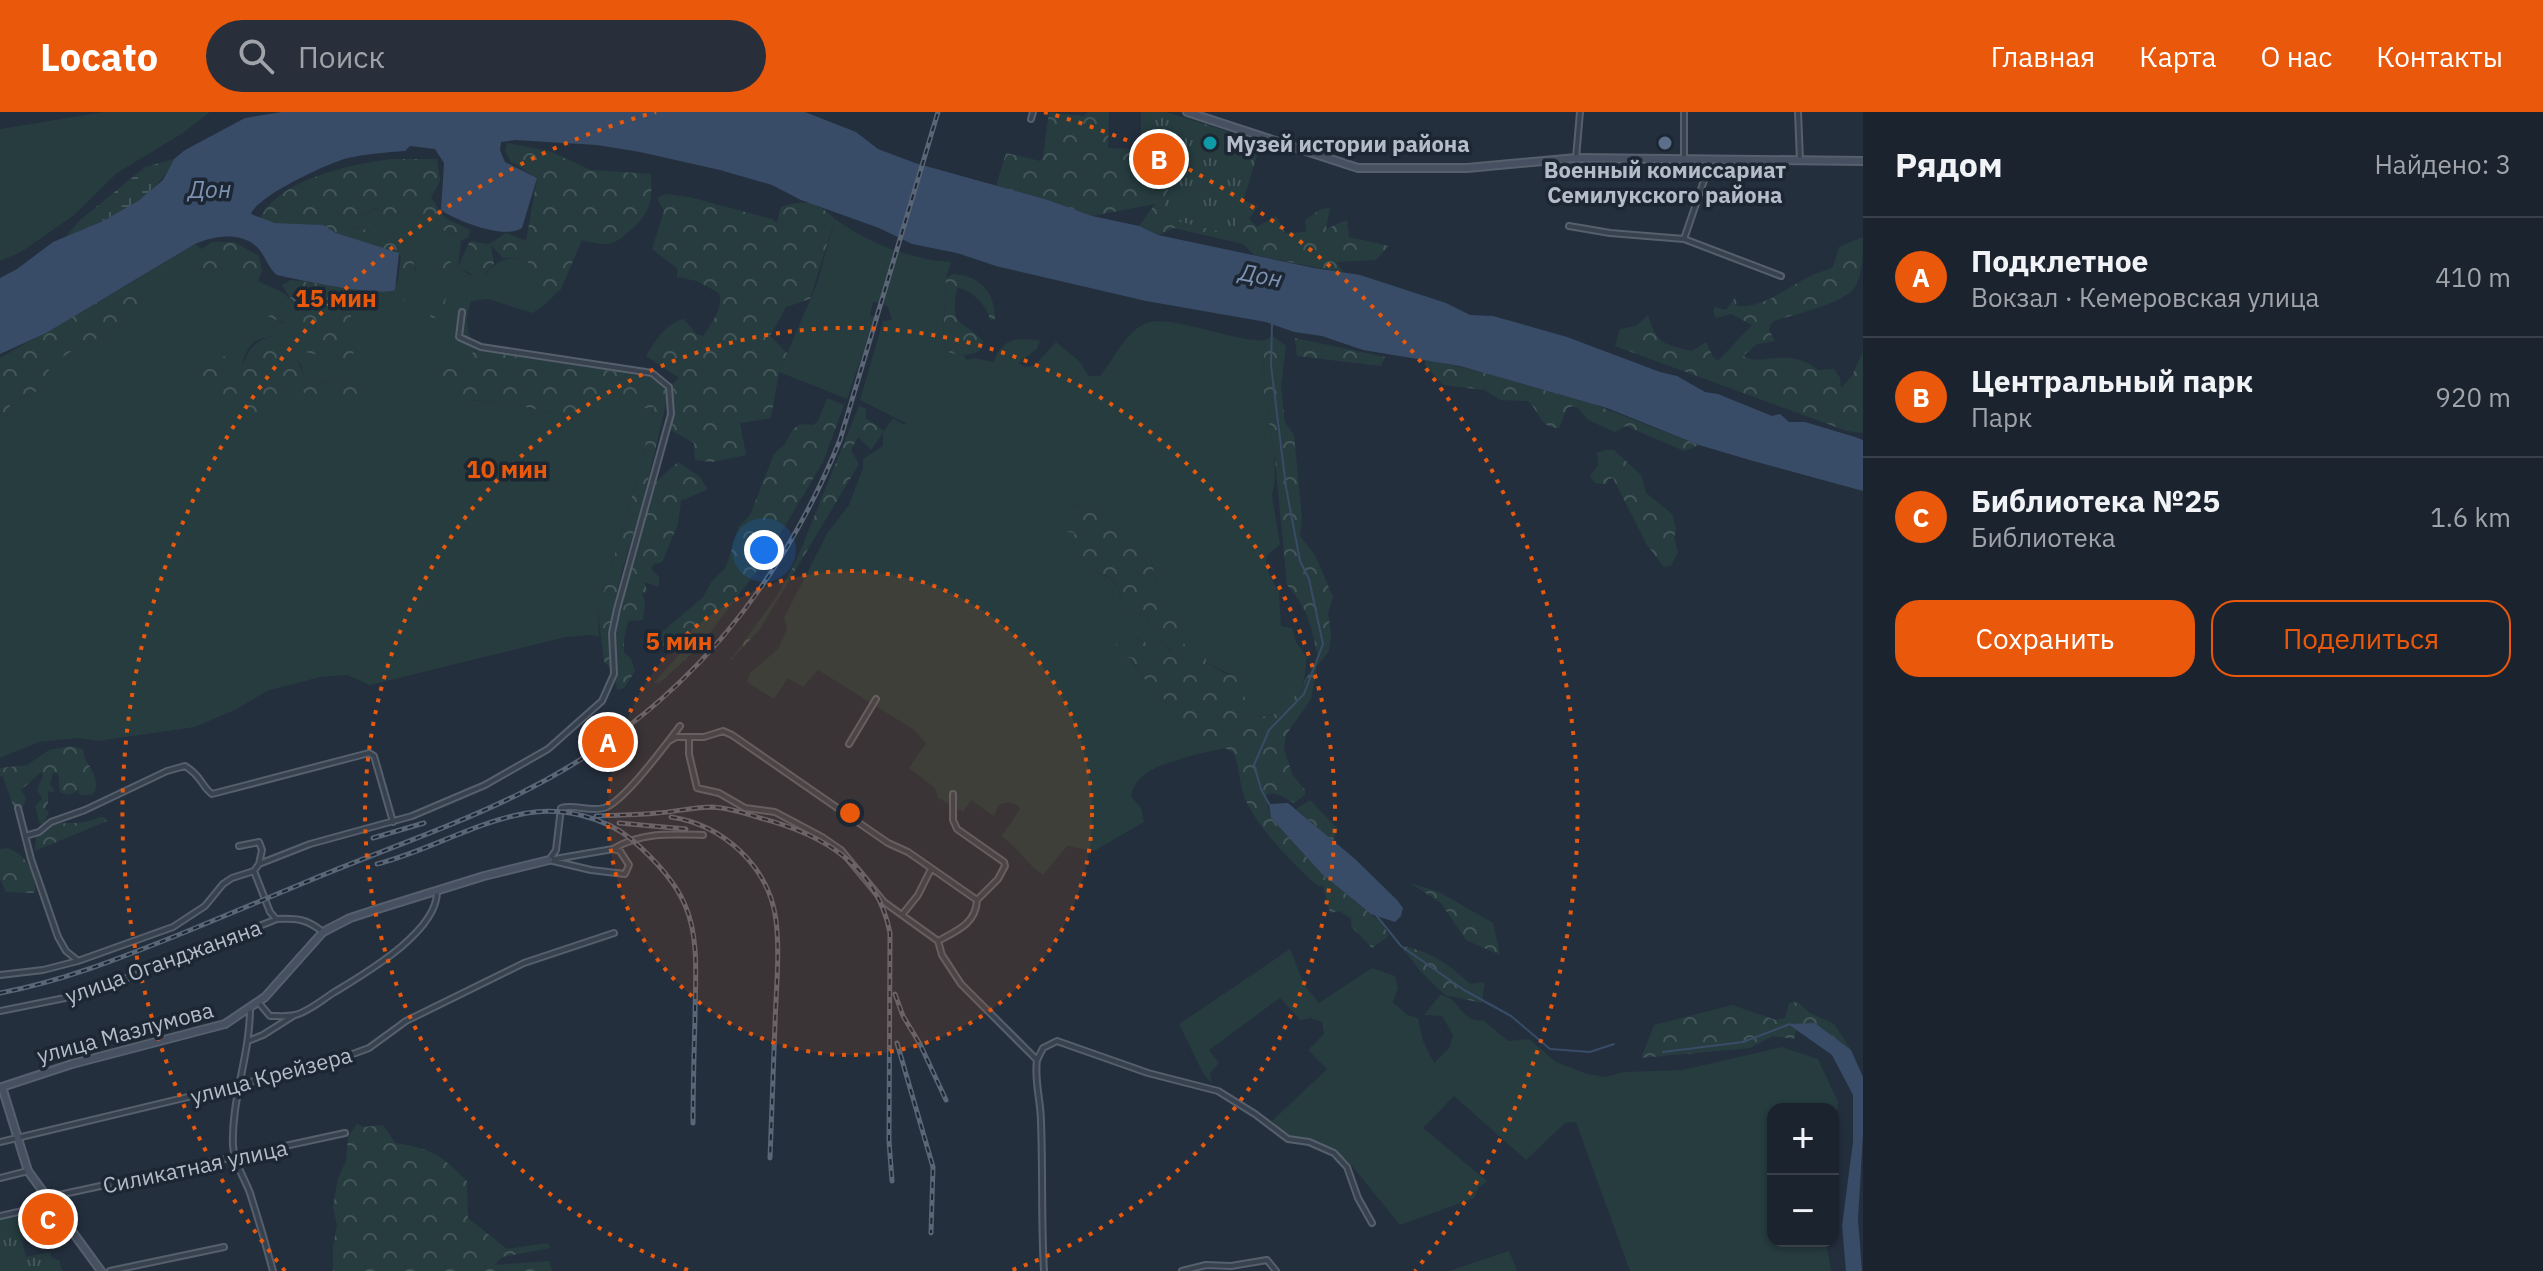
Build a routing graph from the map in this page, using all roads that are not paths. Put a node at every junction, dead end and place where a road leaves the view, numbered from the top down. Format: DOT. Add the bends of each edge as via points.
graph roads {
  1 [pos="1033,112"];
  2 [pos="1191,112"];
  3 [pos="1213,112"];
  4 [pos="1580,112"];
  5 [pos="1684,112"];
  6 [pos="1798,112"];
  7 [pos="1031,119"];
  8 [pos="1224,124"];
  9 [pos="1576,158"];
  10 [pos="1684,159"];
  11 [pos="1711,160"];
  12 [pos="1800,160"];
  13 [pos="1863,161"];
  14 [pos="1569,226"];
  15 [pos="1684,239"];
  16 [pos="1781,276"];
  17 [pos="462,312"];
  18 [pos="876,699"];
  19 [pos="680,726"];
  20 [pos="689,738"];
  21 [pos="669,741"];
  22 [pos="849,744"];
  23 [pos="953,794"];
  24 [pos="18,808"];
  25 [pos="393,822"];
  26 [pos="703,835"];
  27 [pos="25,836"];
  28 [pos="239,846"];
  29 [pos="613,849"];
  30 [pos="549,860"];
  31 [pos="259,864"];
  32 [pos="931,869"];
  33 [pos="254,871"];
  34 [pos="437,891"];
  35 [pos="977,900"];
  36 [pos="902,915"];
  37 [pos="277,919"];
  38 [pos="323,932"];
  39 [pos="614,933"];
  40 [pos="938,941"];
  41 [pos="78,961"];
  42 [pos="0,975"];
  43 [pos="258,1003"];
  44 [pos="250,1009"];
  45 [pos="0,1011"];
  46 [pos="295,1015"];
  47 [pos="248,1041"];
  48 [pos="1037,1060"];
  49 [pos="0,1079"];
  50 [pos="241,1084"];
  51 [pos="1,1088"];
  52 [pos="345,1133"];
  53 [pos="17,1138"];
  54 [pos="0,1142"];
  55 [pos="234,1157"];
  56 [pos="28,1171"];
  57 [pos="0,1178"];
  58 [pos="45,1198"];
  59 [pos="0,1216"];
  60 [pos="1372,1223"];
  61 [pos="224,1247"];
  62 [pos="1187,1270"];
  63 [pos="101,1271"];
  64 [pos="110,1271"];
  65 [pos="273,1271"];
  66 [pos="1044,1271"];
  67 [pos="1276,1271"];
  1 -- 7 [label="street"];
  2 -- 8 [label="street"];
  3 -- 8 [label="street"];
  4 -- 9 [label="street"];
  5 -- 10 [label="street"];
  6 -- 12 [label="street"];
  8 -- 9 [label="street" via="1358,168 1467,168"];
  9 -- 10 [label="street"];
  10 -- 11 [label="street"];
  11 -- 12 [label="street"];
  11 -- 15 [label="street"];
  12 -- 13 [label="street"];
  14 -- 15 [label="street"];
  15 -- 16 [label="street"];
  17 -- 25 [label="street" via="459,337 481,347 652,373 669,387 671,414 612,633 614,674 602,701 548,749 485,785"];
  18 -- 22 [label="street"];
  19 -- 21 [label="street"];
  20 -- 21 [label="street"];
  20 -- 32 [label="street" via="723,731 732,735"];
  20 -- 36 [label="street" via="697,788 745,808 775,812 822,837"];
  21 -- 30 [label="street" via="607,807 561,808 556,850"];
  23 -- 35 [label="street" via="957,829 1005,866"];
  24 -- 27 [label="street"];
  25 -- 27 [label="street" via="369,753 212,794 185,766"];
  25 -- 31 [label="street"];
  26 -- 29 [label="street" via="659,834"];
  27 -- 41 [label="street" via="58,937"];
  28 -- 31 [label="street" via="259,842"];
  29 -- 30 [label="street"];
  29 -- 30 [label="street" via="629,865 625,874"];
  30 -- 34 [label="street, улица Мазлумова"];
  31 -- 33 [label="street"];
  32 -- 35 [label="street"];
  32 -- 36 [label="street"];
  33 -- 37 [label="street"];
  33 -- 41 [label="street" via="223,884 205,906 173,927"];
  34 -- 38 [label="street, улица Мазлумова" via="350,918"];
  34 -- 46 [label="street" via="436,907 391,955"];
  35 -- 40 [label="street" via="971,919"];
  36 -- 40 [label="street"];
  37 -- 38 [label="street, улица Оганджаняна" via="310,921"];
  37 -- 45 [label="street, улица Оганджаняна" via="136,975 65,998"];
  38 -- 43 [label="street, улица Мазлумова"];
  39 -- 50 [label="street, улица Крейзера" via="524,963 406,1021 369,1048"];
  40 -- 48 [label="street" via="961,984"];
  41 -- 42 [label="street"];
  43 -- 44 [label="street, улица Мазлумова"];
  43 -- 46 [label="street" via="270,1016"];
  44 -- 47 [label="street"];
  44 -- 51 [label="street, улица Мазлумова" via="225,1024"];
  46 -- 47 [label="street"];
  47 -- 50 [label="street"];
  48 -- 60 [label="street" via="1043,1048 1057,1041 1218,1091 1288,1139 1334,1153 1347,1167"];
  48 -- 66 [label="street"];
  49 -- 51 [label="street"];
  50 -- 53 [label="street, улица Крейзера"];
  50 -- 55 [label="street"];
  51 -- 53 [label="street"];
  52 -- 55 [label="street, Силикатная улица"];
  53 -- 54 [label="street, улица Крейзера"];
  53 -- 56 [label="street"];
  55 -- 58 [label="street, Силикатная улица"];
  55 -- 65 [label="street"];
  56 -- 57 [label="street"];
  56 -- 58 [label="street"];
  58 -- 59 [label="street, Силикатная улица" via="40,1207"];
  58 -- 63 [label="street"];
  61 -- 64 [label="street"];
  62 -- 67 [label="street" via="1267,1260"];
}
